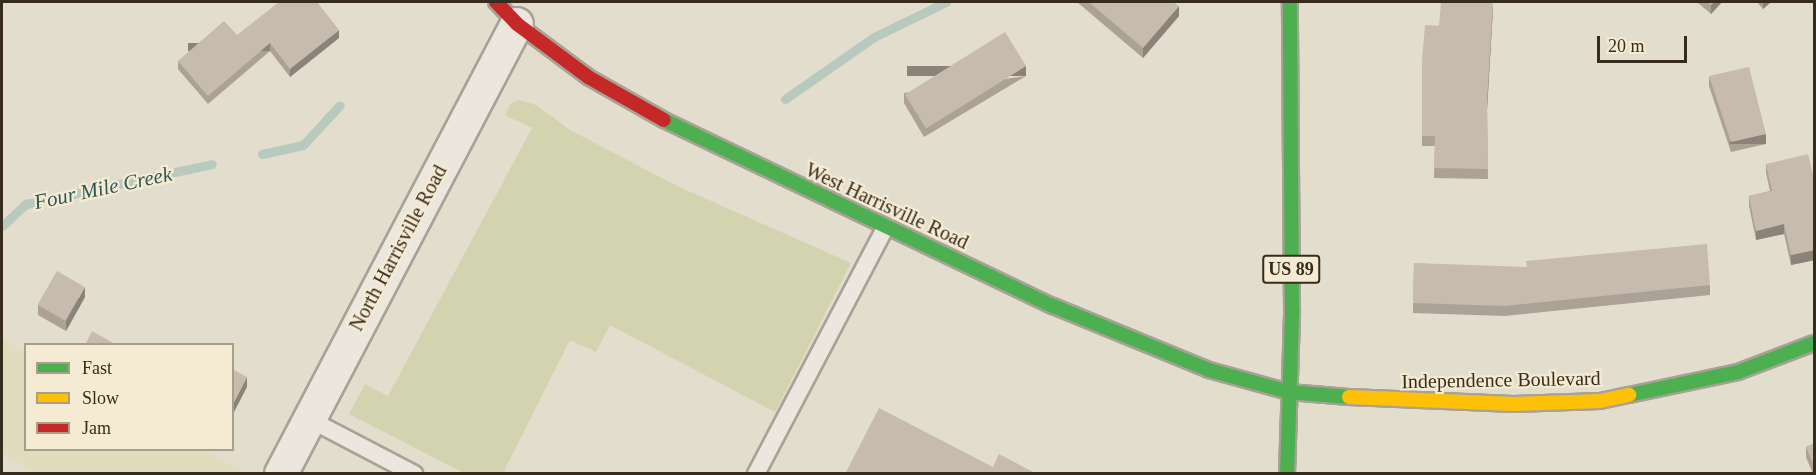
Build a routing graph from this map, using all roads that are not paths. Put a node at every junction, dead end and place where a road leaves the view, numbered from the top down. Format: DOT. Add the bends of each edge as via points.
graph roads {
  1 [pos="1290,2"];
  2 [pos="507,13"];
  3 [pos="885,228"];
  4 [pos="1815,343"];
  5 [pos="1289,392"];
  6 [pos="309,419"];
  7 [pos="281,474"];
  8 [pos="414,474"];
  9 [pos="756,474"];
  10 [pos="1287,474"];
  1 -- 5 [label="main road, US 89"];
  2 -- 3 [label="main road, West Harrisville Road" via="588,77 682,131"];
  2 -- 6 [label="street, North Harrisville Road"];
  3 -- 5 [label="main road, West Harrisville Road" via="1053,306 1209,370"];
  3 -- 9 [label="lane"];
  4 -- 5 [label="main road, Independence Boulevard" via="1738,372 1599,401 1389,401"];
  5 -- 10 [label="main road, US 89"];
  6 -- 7 [label="street, North Harrisville Road"];
  6 -- 8 [label="lane"];
}
